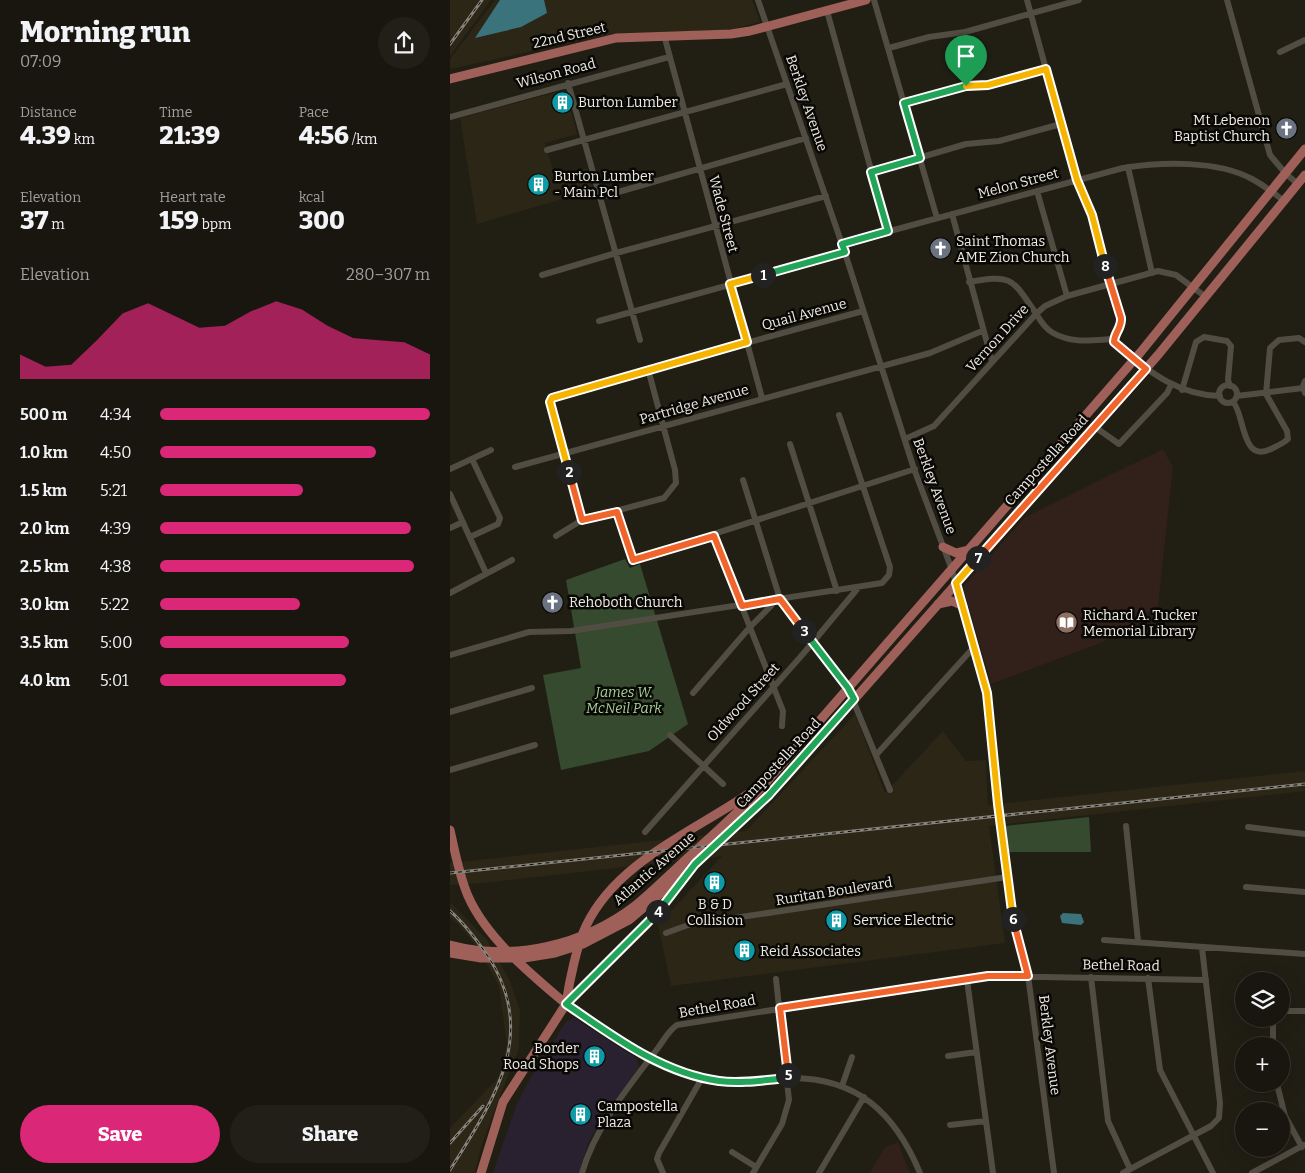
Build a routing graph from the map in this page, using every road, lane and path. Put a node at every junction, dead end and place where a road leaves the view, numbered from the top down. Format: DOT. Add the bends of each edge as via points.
graph roads {
  1 [pos="758,0"];
  2 [pos="866,0"];
  3 [pos="874,0"];
  4 [pos="1027,0"];
  5 [pos="1079,0"];
  6 [pos="1227,0"];
  7 [pos="827,11"];
  8 [pos="1031,14"];
  9 [pos="767,27"];
  10 [pos="664,35"];
  11 [pos="1305,40"];
  12 [pos="889,48"];
  13 [pos="1280,52"];
  14 [pos="669,57"];
  15 [pos="1046,69"];
  16 [pos="450,79"];
  17 [pos="568,84"];
  18 [pos="787,84"];
  19 [pos="904,103"];
  20 [pos="684,112"];
  21 [pos="450,117"];
  22 [pos="1061,124"];
  23 [pos="806,138"];
  24 [pos="584,139"];
  25 [pos="1305,149"];
  26 [pos="547,150"];
  27 [pos="920,158"];
  28 [pos="1128,168"];
  29 [pos="699,170"];
  30 [pos="871,172"];
  31 [pos="1286,174"];
  32 [pos="1305,175"];
  33 [pos="1077,180"];
  34 [pos="1298,184"];
  35 [pos="1037,191"];
  36 [pos="1272,192"];
  37 [pos="826,196"];
  38 [pos="601,197"];
  39 [pos="1284,201"];
  40 [pos="952,214"];
  41 [pos="937,218"];
  42 [pos="715,227"];
  43 [pos="888,231"];
  44 [pos="842,244"];
  45 [pos="845,252"];
  46 [pos="616,253"];
  47 [pos="1152,273"];
  48 [pos="542,275"];
  49 [pos="969,282"];
  50 [pos="730,284"];
  51 [pos="1110,284"];
  52 [pos="1194,287"];
  53 [pos="1067,296"];
  54 [pos="1206,297"];
  55 [pos="632,311"];
  56 [pos="863,311"];
  57 [pos="1036,314"];
  58 [pos="599,320"];
  59 [pos="982,331"];
  60 [pos="1114,339"];
  61 [pos="640,340"];
  62 [pos="747,342"];
  63 [pos="1305,342"];
  64 [pos="1134,360"];
  65 [pos="992,361"];
  66 [pos="881,366"];
  67 [pos="648,369"];
  68 [pos="1146,369"];
  69 [pos="1305,381"];
  70 [pos="1171,385"];
  71 [pos="1230,386"];
  72 [pos="1182,390"];
  73 [pos="1304,391"];
  74 [pos="1266,394"];
  75 [pos="1220,396"];
  76 [pos="1237,396"];
  77 [pos="762,398"];
  78 [pos="1233,402"];
  79 [pos="839,415"];
  80 [pos="664,426"];
  81 [pos="1095,427"];
  82 [pos="905,439"];
  83 [pos="790,444"];
  84 [pos="491,450"];
  85 [pos="563,454"];
  86 [pos="472,459"];
  87 [pos="515,467"];
  88 [pos="450,469"];
  89 [pos="915,469"];
  90 [pos="744,480"];
  91 [pos="862,487"];
  92 [pos="450,494"];
  93 [pos="809,504"];
  94 [pos="617,512"];
  95 [pos="582,520"];
  96 [pos="463,522"];
  97 [pos="756,522"];
  98 [pos="450,528"];
  99 [pos="556,536"];
  100 [pos="714,536"];
  101 [pos="470,537"];
  102 [pos="943,547"];
  103 [pos="970,548"];
  104 [pos="512,560"];
  105 [pos="952,570"];
  106 [pos="486,573"];
  107 [pos="956,583"];
  108 [pos="858,588"];
  109 [pos="837,591"];
  110 [pos="450,593"];
  111 [pos="780,599"];
  112 [pos="938,604"];
  113 [pos="742,606"];
  114 [pos="771,606"];
  115 [pos="963,606"];
  116 [pos="750,627"];
  117 [pos="812,642"];
  118 [pos="975,646"];
  119 [pos="450,655"];
  120 [pos="774,686"];
  121 [pos="532,688"];
  122 [pos="848,688"];
  123 [pos="693,694"];
  124 [pos="854,699"];
  125 [pos="450,712"];
  126 [pos="782,726"];
  127 [pos="670,735"];
  128 [pos="535,744"];
  129 [pos="876,755"];
  130 [pos="703,765"];
  131 [pos="450,770"];
  132 [pos="768,780"];
  133 [pos="723,784"];
  134 [pos="890,790"];
  135 [pos="1126,826"];
  136 [pos="1248,827"];
  137 [pos="450,832"];
  138 [pos="645,832"];
  139 [pos="1305,834"];
  140 [pos="695,864"];
  141 [pos="1007,877"];
  142 [pos="1246,887"];
  143 [pos="1305,892"];
  144 [pos="666,932"];
  145 [pos="599,933"];
  146 [pos="1104,940"];
  147 [pos="1138,941"];
  148 [pos="452,948"];
  149 [pos="1202,948"];
  150 [pos="1305,954"];
  151 [pos="1028,976"];
  152 [pos="1090,977"];
  153 [pos="1148,978"];
  154 [pos="776,979"];
  155 [pos="968,980"];
  156 [pos="1206,980"];
  157 [pos="566,1004"];
  158 [pos="780,1008"];
  159 [pos="1290,1011"];
  160 [pos="1305,1011"];
  161 [pos="976,1052"];
  162 [pos="948,1056"];
  163 [pos="852,1057"];
  164 [pos="650,1058"];
  165 [pos="702,1078"];
  166 [pos="788,1078"];
  167 [pos="842,1086"];
  168 [pos="1279,1092"];
  169 [pos="864,1097"];
  170 [pos="986,1121"];
  171 [pos="950,1125"];
  172 [pos="1194,1135"];
  173 [pos="1303,1146"];
  174 [pos="732,1152"];
  175 [pos="1130,1169"];
  176 [pos="755,1170"];
  177 [pos="481,1173"];
  178 [pos="582,1173"];
  179 [pos="662,1173"];
  180 [pos="819,1173"];
  181 [pos="920,1173"];
  182 [pos="993,1173"];
  183 [pos="1054,1173"];
  184 [pos="1123,1173"];
  185 [pos="1214,1173"];
  186 [pos="1252,1173"];
  1 -- 9 [label="street, Berkley Avenue"];
  2 -- 7 [label="main road"];
  3 -- 12 [label="street"];
  4 -- 8 [label="street"];
  5 -- 8 [label="street"];
  6 -- 31 [label="street" via="1268,148"];
  7 -- 9 [label="main road"];
  7 -- 30 [label="street"];
  8 -- 12 [label="street"];
  8 -- 15 [label="street"];
  9 -- 10 [label="main road, 22nd Street" via="731,34"];
  9 -- 18 [label="street, Berkley Avenue"];
  10 -- 14 [label="street, Wade Street"];
  10 -- 16 [label="main road, 22nd Street" via="594,42"];
  11 -- 13 [label="street"];
  12 -- 19 [label="street"];
  14 -- 17 [label="street, Wilson Road"];
  14 -- 20 [label="street, Wade Street"];
  15 -- 19 [label="street" via="988,85 958,87"];
  15 -- 22 [label="street"];
  17 -- 21 [label="street, Wilson Road"];
  17 -- 24 [label="street"];
  18 -- 20 [label="street"];
  18 -- 23 [label="street, Berkley Avenue"];
  19 -- 27 [label="street"];
  20 -- 24 [label="street"];
  20 -- 29 [label="street, Wade Street"];
  22 -- 27 [label="street" via="999,141 966,144"];
  22 -- 33 [label="street"];
  23 -- 29 [label="street"];
  23 -- 37 [label="street, Berkley Avenue"];
  24 -- 26 [label="street"];
  24 -- 38 [label="street"];
  25 -- 31 [label="main road, Campostella Road"];
  27 -- 30 [label="street"];
  27 -- 41 [label="street"];
  28 -- 33 [label="street, Melon Street"];
  28 -- 36 [label="street, Melon Street" via="1156,164 1216,168 1245,175"];
  28 -- 47 [label="street"];
  29 -- 38 [label="street"];
  29 -- 42 [label="street, Wade Street"];
  30 -- 43 [label="street"];
  31 -- 34 [label="street"];
  31 -- 36 [label="main road, Campostella Road"];
  32 -- 34 [label="main road, Campostella Road"];
  33 -- 35 [label="street, Melon Street"];
  33 -- 51 [label="street" via="1092,215"];
  34 -- 39 [label="main road, Campostella Road"];
  35 -- 40 [label="street, Melon Street"];
  35 -- 53 [label="street"];
  36 -- 39 [label="street, Melon Street"];
  36 -- 52 [label="main road, Campostella Road"];
  37 -- 42 [label="street"];
  37 -- 44 [label="street, Berkley Avenue"];
  38 -- 46 [label="street"];
  39 -- 54 [label="main road, Campostella Road"];
  40 -- 41 [label="street, Melon Street"];
  40 -- 49 [label="street"];
  41 -- 43 [label="street, Melon Street"];
  42 -- 46 [label="street"];
  42 -- 50 [label="street, Wade Street"];
  43 -- 44 [label="street, Melon Street"];
  44 -- 45 [label="street, Berkley Avenue"];
  45 -- 50 [label="street"];
  45 -- 56 [label="street, Berkley Avenue"];
  46 -- 48 [label="street"];
  46 -- 55 [label="street"];
  47 -- 51 [label="street, Vernon Drive"];
  47 -- 52 [label="street, Vernon Drive" via="1170,273"];
  49 -- 57 [label="street" via="1007,279"];
  49 -- 59 [label="street"];
  50 -- 55 [label="street"];
  50 -- 62 [label="street, Wade Street"];
  51 -- 53 [label="street, Vernon Drive"];
  51 -- 60 [label="street" via="1121,318 1121,327"];
  52 -- 54 [label="street, Vernon Drive"];
  52 -- 64 [label="main road, Campostella Road"];
  53 -- 57 [label="street, Vernon Drive"];
  54 -- 68 [label="main road, Campostella Road"];
  55 -- 58 [label="street"];
  55 -- 61 [label="street"];
  56 -- 62 [label="street, Quail Avenue"];
  56 -- 66 [label="street, Berkley Avenue"];
  57 -- 60 [label="street" via="1050,331 1074,341"];
  57 -- 65 [label="street, Vernon Drive"];
  59 -- 65 [label="street"];
  59 -- 66 [label="street, Partridge Avenue" via="936,351"];
  60 -- 64 [label="street" via="1115,344"];
  62 -- 67 [label="street, Quail Avenue"];
  62 -- 77 [label="street, Wade Street"];
  63 -- 74 [label="street" via="1299,338 1279,340 1271,346"];
  64 -- 68 [label="street"];
  64 -- 103 [label="main road, Campostella Road"];
  65 -- 82 [label="street, Vernon Drive" via="934,426"];
  66 -- 77 [label="street, Partridge Avenue"];
  66 -- 82 [label="street, Berkley Avenue"];
  67 -- 80 [label="street"];
  67 -- 85 [label="street, Quail Avenue" via="550,399"];
  68 -- 70 [label="street"];
  68 -- 81 [label="main road, Campostella Road"];
  69 -- 73 [label="street"];
  70 -- 72 [label="street"];
  70 -- 81 [label="street" via="1119,444"];
  71 -- 72 [label="street" via="1231,346 1227,342 1204,337 1196,342"];
  71 -- 75 [label="street" via="1222,388"];
  71 -- 76 [label="street" via="1235,388"];
  72 -- 75 [label="street" via="1203,396"];
  73 -- 74 [label="street"];
  74 -- 76 [label="street"];
  74 -- 78 [label="street" via="1288,434 1285,442 1268,450 1258,450 1249,445 1240,411"];
  75 -- 78 [label="street" via="1225,402"];
  76 -- 78 [label="street"];
  77 -- 80 [label="street, Partridge Avenue"];
  79 -- 91 [label="street"];
  80 -- 85 [label="street, Partridge Avenue"];
  80 -- 94 [label="street" via="676,477 674,488 664,498"];
  81 -- 107 [label="main road, Campostella Road"];
  82 -- 89 [label="street, Berkley Avenue"];
  83 -- 93 [label="street"];
  84 -- 86 [label="street"];
  85 -- 87 [label="street, Partridge Avenue"];
  85 -- 95 [label="street"];
  86 -- 88 [label="street"];
  86 -- 101 [label="street" via="500,518 498,524"];
  89 -- 91 [label="street"];
  89 -- 102 [label="street, Berkley Avenue"];
  90 -- 97 [label="street"];
  91 -- 93 [label="street"];
  91 -- 108 [label="street" via="890,571 878,585"];
  92 -- 96 [label="street"];
  93 -- 97 [label="street"];
  93 -- 109 [label="street"];
  94 -- 95 [label="street"];
  94 -- 100 [label="street" via="633,560"];
  95 -- 99 [label="street"];
  96 -- 98 [label="street"];
  96 -- 101 [label="street"];
  97 -- 100 [label="street"];
  97 -- 111 [label="street"];
  100 -- 113 [label="street"];
  101 -- 106 [label="street"];
  102 -- 103 [label="main road" via="956,553"];
  102 -- 105 [label="street, Berkley Avenue"];
  103 -- 105 [label="main road, Campostella Road"];
  104 -- 106 [label="street"];
  105 -- 107 [label="street, Berkley Avenue"];
  105 -- 122 [label="main road, Campostella Road"];
  106 -- 110 [label="street"];
  107 -- 112 [label="main road, Campostella Road"];
  107 -- 115 [label="street, Berkley Avenue"];
  108 -- 109 [label="street"];
  108 -- 117 [label="street, Oldwood Street"];
  109 -- 111 [label="street"];
  111 -- 113 [label="street"];
  111 -- 117 [label="street"];
  112 -- 115 [label="main road" via="952,601"];
  112 -- 124 [label="main road, Campostella Road"];
  113 -- 116 [label="street"];
  113 -- 119 [label="street" via="571,631 529,632"];
  114 -- 116 [label="street"];
  115 -- 118 [label="street, Berkley Avenue"];
  116 -- 120 [label="street"];
  116 -- 123 [label="street"];
  117 -- 120 [label="street, Oldwood Street"];
  117 -- 122 [label="street"];
  118 -- 129 [label="street"];
  118 -- 141 [label="street, Berkley Avenue" via="987,693"];
  120 -- 126 [label="street" via="784,714"];
  120 -- 130 [label="street, Oldwood Street"];
  121 -- 125 [label="street"];
  122 -- 124 [label="street"];
  122 -- 132 [label="main road, Campostella Road"];
  124 -- 129 [label="street"];
  124 -- 140 [label="main road, Campostella Road" via="784,779"];
  127 -- 130 [label="street"];
  128 -- 131 [label="street"];
  129 -- 134 [label="street"];
  130 -- 133 [label="street"];
  130 -- 138 [label="street, Oldwood Street"];
  132 -- 145 [label="main road, Atlantic Avenue" via="726,824"];
  132 -- 157 [label="main road" via="634,870 602,901 584,928"];
  135 -- 147 [label="street"];
  136 -- 139 [label="street"];
  137 -- 157 [label="main road" via="464,887 481,918 520,964"];
  140 -- 145 [label="main road, Atlantic Avenue" via="636,915"];
  140 -- 157 [label="main road" via="653,918"];
  141 -- 144 [label="street, Ruritan Boulevard" via="688,925"];
  141 -- 151 [label="street, Berkley Avenue" via="1015,927"];
  142 -- 143 [label="street"];
  145 -- 148 [label="main road, Atlantic Avenue" via="524,950 490,952"];
  145 -- 148 [label="main road, Atlantic Avenue" via="555,953 524,958 465,957"];
  146 -- 147 [label="street"];
  147 -- 149 [label="street"];
  149 -- 150 [label="street"];
  149 -- 156 [label="street"];
  151 -- 152 [label="street, Bethel Road"];
  151 -- 155 [label="street, Bethel Road" via="1001,975"];
  151 -- 183 [label="street, Berkley Avenue"];
  152 -- 153 [label="street, Bethel Road"];
  152 -- 175 [label="street" via="1110,1127"];
  153 -- 156 [label="street, Bethel Road"];
  153 -- 172 [label="street" via="1160,1070"];
  154 -- 158 [label="street"];
  155 -- 158 [label="street, Bethel Road"];
  155 -- 161 [label="street"];
  156 -- 172 [label="street" via="1221,1112 1216,1122"];
  157 -- 164 [label="street"];
  157 -- 177 [label="main road" via="503,1102"];
  158 -- 164 [label="street, Bethel Road" via="677,1025"];
  158 -- 166 [label="street"];
  159 -- 160 [label="street"];
  161 -- 162 [label="street"];
  161 -- 170 [label="street"];
  163 -- 167 [label="street"];
  164 -- 165 [label="street"];
  164 -- 178 [label="street, Bethel Road" via="596,1136"];
  165 -- 166 [label="street" via="744,1082"];
  165 -- 179 [label="street" via="659,1153 657,1159"];
  166 -- 167 [label="street" via="814,1079"];
  166 -- 176 [label="street" via="787,1111"];
  167 -- 169 [label="street"];
  168 -- 173 [label="street" via="1285,1116"];
  169 -- 180 [label="street"];
  169 -- 181 [label="street" via="896,1128"];
  170 -- 171 [label="street"];
  170 -- 182 [label="street"];
  172 -- 175 [label="street"];
  172 -- 185 [label="street"];
  173 -- 186 [label="street"];
  174 -- 176 [label="street"];
  175 -- 184 [label="street"];
}
